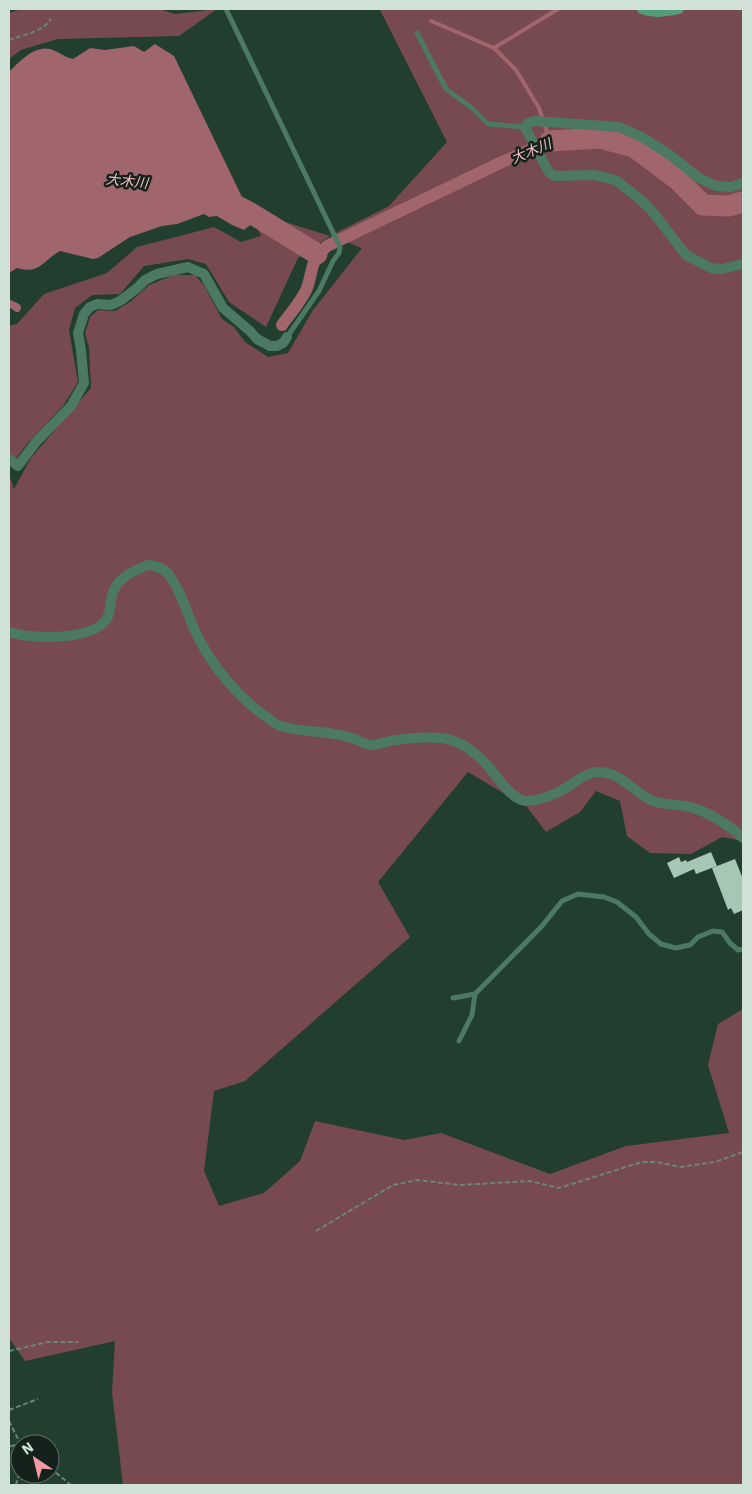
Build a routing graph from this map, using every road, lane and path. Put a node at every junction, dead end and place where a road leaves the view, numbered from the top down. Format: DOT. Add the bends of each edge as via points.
graph roads {
  1 [pos="226,9"];
  2 [pos="642,9"];
  3 [pos="679,9"];
  4 [pos="51,19"];
  5 [pos="417,33"];
  6 [pos="9,40"];
  7 [pos="527,131"];
  8 [pos="743,183"];
  9 [pos="743,264"];
  10 [pos="287,337"];
  11 [pos="9,459"];
  12 [pos="9,632"];
  13 [pos="743,838"];
  14 [pos="743,950"];
  15 [pos="475,994"];
  16 [pos="453,998"];
  17 [pos="459,1041"];
  18 [pos="743,1152"];
  19 [pos="316,1231"];
  20 [pos="78,1342"];
  21 [pos="9,1352"];
  22 [pos="38,1399"];
  23 [pos="9,1410"];
  24 [pos="9,1422"];
  25 [pos="15,1434"];
  26 [pos="60,1476"];
  27 [pos="71,1485"];
  1 -- 10 [label="lane" via="340,247 319,291"];
  2 -- 3 [label="main road" via="666,12"];
  4 -- 6 [label="path" via="37,30"];
  5 -- 7 [label="lane" via="446,89 488,124"];
  7 -- 8 [label="street" via="528,123 535,121 619,127 642,137 716,186"];
  7 -- 9 [label="street" via="548,171 554,176 593,176 617,181 652,211 686,254 695,260 711,268 722,269"];
  10 -- 11 [label="street" via="277,346 257,339 224,308 199,271 188,267 151,277 120,301 111,305 98,304 84,314 78,333 84,383 78,395 18,466"];
  12 -- 13 [label="street" via="44,637 73,636 98,626 106,621 120,580 149,565 168,573 197,637 228,682 252,707 278,725 336,733 372,746 413,738 452,740 468,748 511,794 525,801 540,799 566,788 584,775 598,772 613,775 652,800 699,809"];
  14 -- 15 [label="lane" via="738,950 722,932 713,931 698,937 690,945 676,948 661,944 617,902 604,896 578,894 562,901"];
  15 -- 16 [label="lane"];
  15 -- 17 [label="lane" via="472,1015"];
  18 -- 19 [label="path" via="714,1162 680,1166 642,1162 559,1188 530,1181 460,1185 417,1180 393,1186"];
  20 -- 21 [label="path" via="48,1342"];
  22 -- 23 [label="path"];
  24 -- 25 [label="path"];
  26 -- 27 [label="path"];
}
